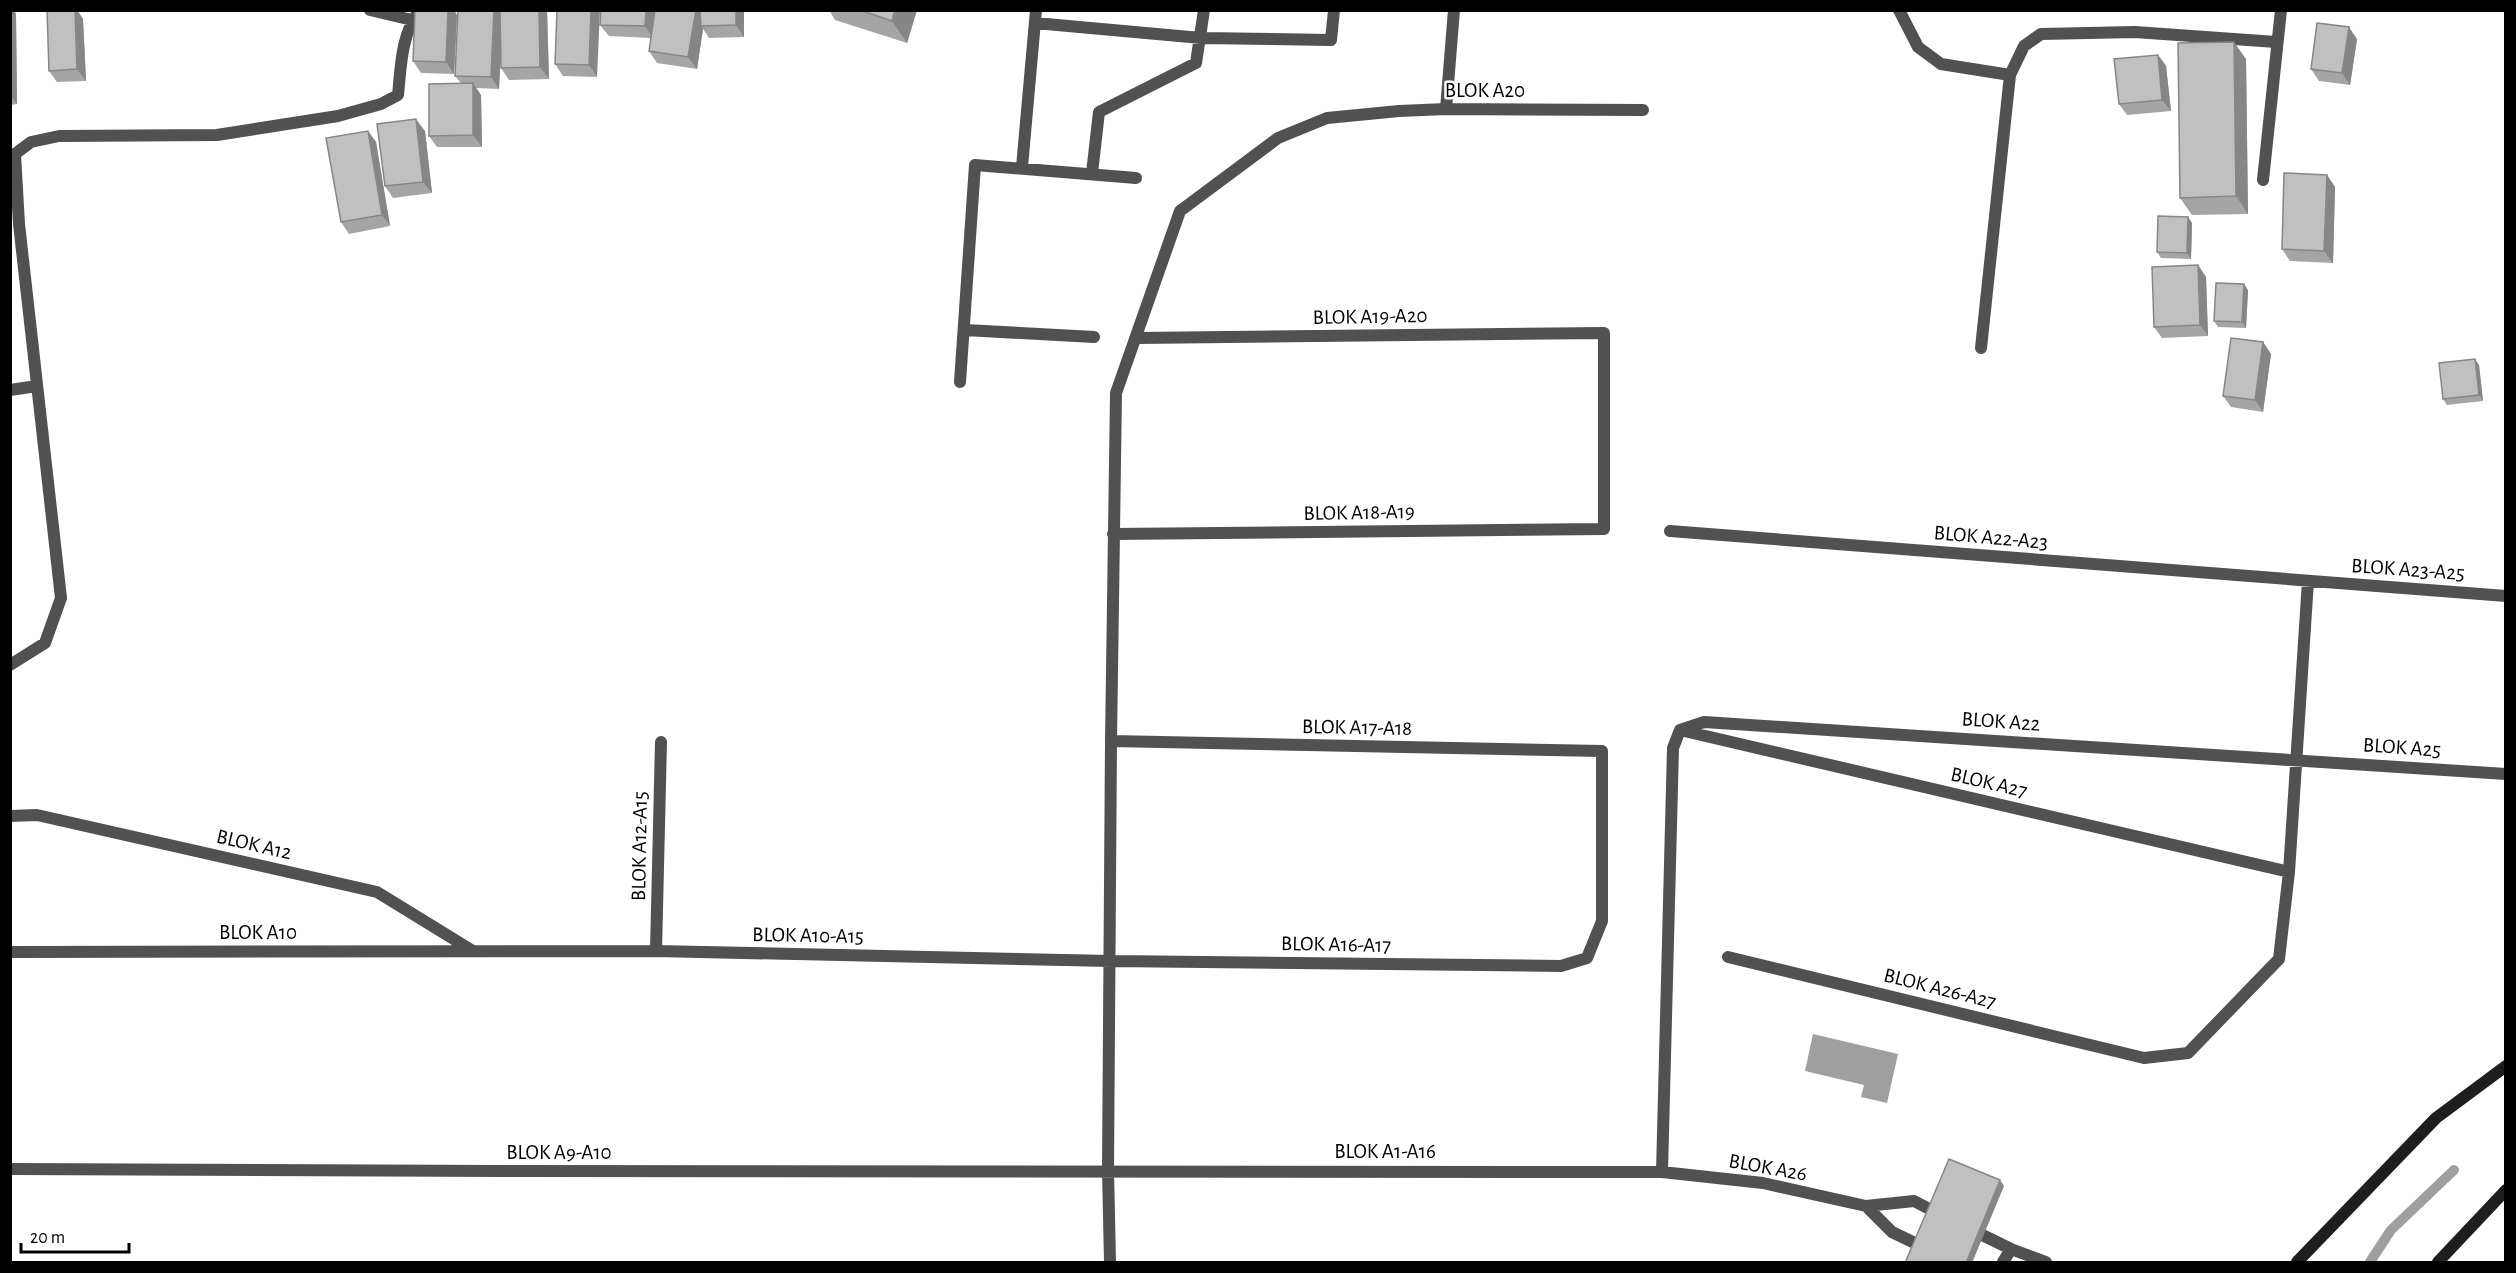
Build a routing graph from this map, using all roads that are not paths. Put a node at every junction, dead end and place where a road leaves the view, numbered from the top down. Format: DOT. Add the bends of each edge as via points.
graph roads {
  1 [pos="370,10"];
  2 [pos="1204,10"];
  3 [pos="1334,10"];
  4 [pos="1454,10"];
  5 [pos="1899,10"];
  6 [pos="2281,10"];
  7 [pos="416,15"];
  8 [pos="1036,17"];
  9 [pos="1201,38"];
  10 [pos="2276,42"];
  11 [pos="2010,75"];
  12 [pos="1446,109"];
  13 [pos="1643,110"];
  14 [pos="13,154"];
  15 [pos="1022,167"];
  16 [pos="1092,173"];
  17 [pos="1136,178"];
  18 [pos="2263,180"];
  19 [pos="965,330"];
  20 [pos="1094,337"];
  21 [pos="1137,338"];
  22 [pos="1981,348"];
  23 [pos="960,382"];
  24 [pos="37,386"];
  25 [pos="10,390"];
  26 [pos="1604,529"];
  27 [pos="1670,531"];
  28 [pos="1113,534"];
  29 [pos="2308,581"];
  30 [pos="2505,597"];
  31 [pos="10,665"];
  32 [pos="1680,730"];
  33 [pos="1111,741"];
  34 [pos="661,742"];
  35 [pos="2297,760"];
  36 [pos="2505,774"];
  37 [pos="10,816"];
  38 [pos="2289,872"];
  39 [pos="474,951"];
  40 [pos="656,951"];
  41 [pos="10,952"];
  42 [pos="505,953"];
  43 [pos="1728,957"];
  44 [pos="1111,961"];
  45 [pos="1561,966"];
  46 [pos="2505,1066"];
  47 [pos="10,1169"];
  48 [pos="1108,1170"];
  49 [pos="1662,1172"];
  50 [pos="2505,1190"];
  51 [pos="1866,1206"];
  52 [pos="2011,1249"];
  53 [pos="1110,1263"];
  54 [pos="1954,1263"];
  55 [pos="2003,1263"];
  56 [pos="2046,1263"];
  57 [pos="2297,1263"];
  58 [pos="2438,1263"];
  1 -- 7 [label="street"];
  2 -- 9 [label="street"];
  3 -- 9 [label="street" via="1331,40"];
  4 -- 12 [label="street"];
  5 -- 11 [label="street" via="1918,47 1941,64"];
  6 -- 10 [label="street"];
  7 -- 14 [label="street" via="403,47 398,95 381,104 338,116 217,135 59,136 31,142"];
  8 -- 9 [label="street"];
  8 -- 15 [label="street"];
  9 -- 16 [label="street" via="1196,63 1099,112"];
  10 -- 11 [label="street" via="2135,32 2041,34 2024,46"];
  10 -- 18 [label="street"];
  11 -- 22 [label="street"];
  12 -- 13 [label="street, BLOK A20"];
  12 -- 21 [label="street, BLOK A20" via="1327,118 1278,138 1180,211"];
  14 -- 24 [label="street"];
  15 -- 16 [label="street"];
  15 -- 19 [label="street" via="975,165"];
  16 -- 17 [label="street"];
  19 -- 20 [label="street"];
  19 -- 23 [label="street"];
  21 -- 26 [label="street, BLOK A19-A20" via="1604,333"];
  21 -- 28 [label="street, BLOK A20" via="1116,393"];
  24 -- 25 [label="street"];
  24 -- 31 [label="street" via="61,598 45,643"];
  26 -- 28 [label="street, BLOK A18-A19"];
  27 -- 29 [label="street, BLOK A22-A23"];
  28 -- 33 [label="street, BLOK A20"];
  29 -- 30 [label="street, BLOK A23-A25"];
  29 -- 35 [label="street"];
  32 -- 35 [label="street, BLOK A22" via="1704,722"];
  32 -- 38 [label="street, BLOK A27"];
  32 -- 49 [label="street" via="1673,748"];
  33 -- 44 [label="street, BLOK A20"];
  33 -- 45 [label="street, BLOK A17-A18" via="1602,752 1602,921 1587,958"];
  34 -- 40 [label="street, BLOK A12-A15"];
  35 -- 36 [label="street, BLOK A25"];
  35 -- 38 [label="street"];
  37 -- 39 [label="street, BLOK A12" via="37,815 377,892"];
  38 -- 43 [label="street, BLOK A26-A27" via="2279,959 2188,1053 2144,1058"];
  39 -- 41 [label="street, BLOK A10"];
  39 -- 42 [label="street, BLOK A10"];
  40 -- 42 [label="street, BLOK A10-A15"];
  40 -- 44 [label="street, BLOK A10-A15"];
  44 -- 45 [label="street, BLOK A16-A17"];
  44 -- 48 [label="street, BLOK A20"];
  46 -- 57 [label="street" via="2436,1118"];
  47 -- 48 [label="street, BLOK A9-A10"];
  48 -- 49 [label="street, BLOK A1-A16"];
  48 -- 53 [label="street, BLOK A20"];
  49 -- 51 [label="street, BLOK A26" via="1763,1183"];
  50 -- 58 [label="street"];
  51 -- 52 [label="street" via="1914,1201"];
  51 -- 54 [label="street" via="1892,1232"];
  52 -- 55 [label="street"];
  52 -- 56 [label="street"];
}
